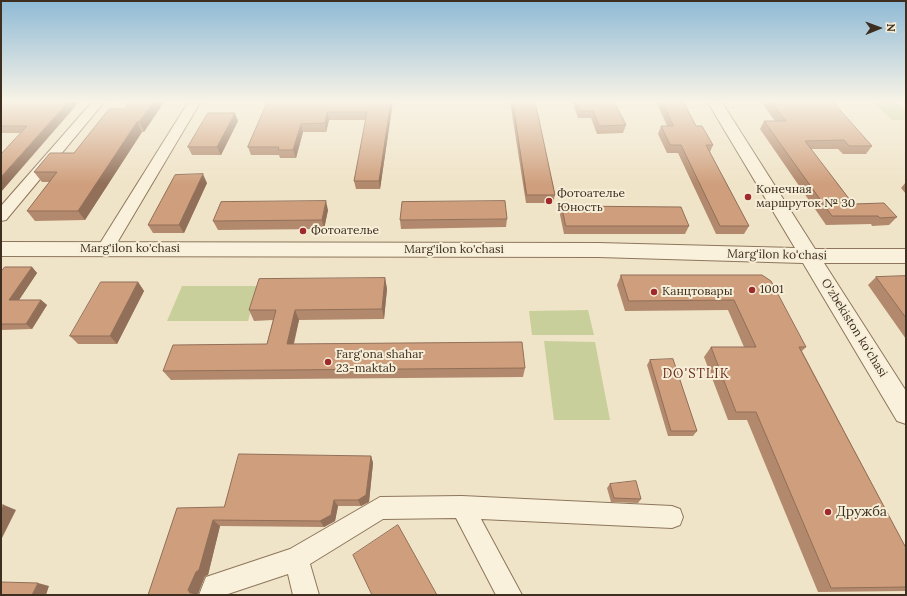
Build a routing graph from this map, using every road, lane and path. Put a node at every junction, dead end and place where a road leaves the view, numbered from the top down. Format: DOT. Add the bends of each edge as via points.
graph roads {
  1 [pos="75,129"];
  2 [pos="178,129"];
  3 [pos="731,129"];
  4 [pos="1,216"];
  5 [pos="1,249"];
  6 [pos="106,249"];
  7 [pos="809,256"];
  8 [pos="906,256"];
  9 [pos="906,413"];
  10 [pos="462,508"];
  11 [pos="672,516"];
  12 [pos="296,559"];
  13 [pos="212,595"];
  14 [pos="306,595"];
  15 [pos="510,595"];
  1 -- 4 [label="street"];
  2 -- 6 [label="street"];
  3 -- 7 [label="street, O'zbekiston ko'chasi"];
  5 -- 6 [label="street, Marg'ilon ko'chasi"];
  6 -- 7 [label="street, Marg'ilon ko'chasi" via="598,250"];
  7 -- 8 [label="street, Marg'ilon ko'chasi"];
  7 -- 9 [label="street, O'zbekiston ko'chasi"];
  10 -- 11 [label="street"];
  10 -- 12 [label="street" via="380,508"];
  10 -- 15 [label="street"];
  12 -- 13 [label="street" via="215,586"];
  12 -- 14 [label="street"];
}
